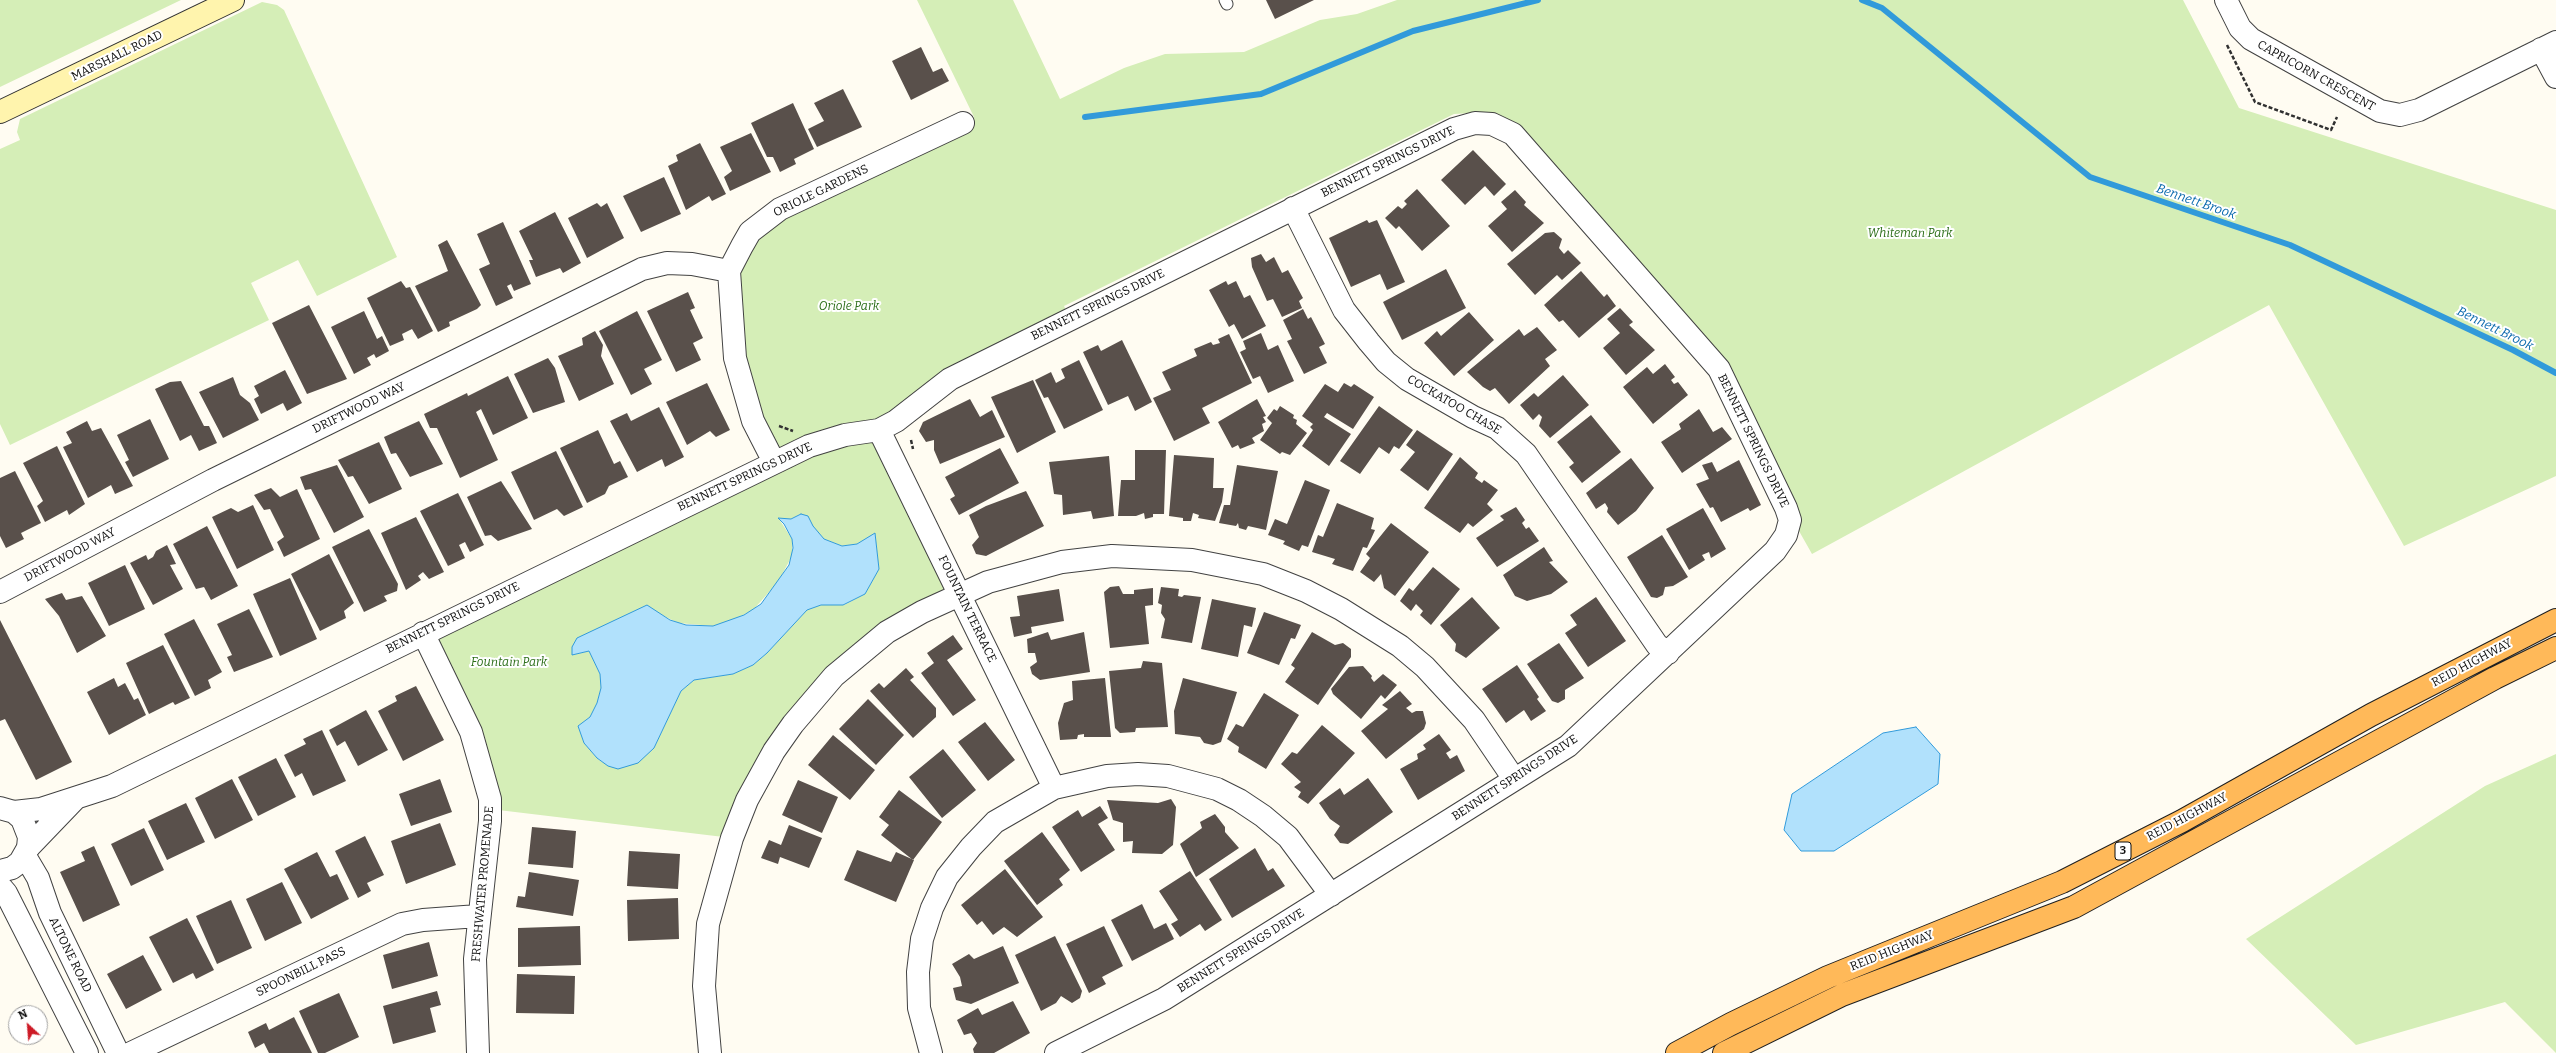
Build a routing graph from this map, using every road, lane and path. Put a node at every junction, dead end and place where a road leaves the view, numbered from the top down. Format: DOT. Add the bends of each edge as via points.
graph roads {
  1 [pos="233,0"];
  2 [pos="2226,0"];
  3 [pos="2224,41"];
  4 [pos="2548,45"];
  5 [pos="2556,77"];
  6 [pos="0,112"];
  7 [pos="2337,117"];
  8 [pos="963,123"];
  9 [pos="1293,208"];
  10 [pos="729,271"];
  11 [pos="774,422"];
  12 [pos="879,430"];
  13 [pos="911,440"];
  14 [pos="809,446"];
  15 [pos="914,454"];
  16 [pos="774,462"];
  17 [pos="0,592"];
  18 [pos="960,594"];
  19 [pos="2556,620"];
  20 [pos="423,633"];
  21 [pos="2556,648"];
  22 [pos="1668,653"];
  23 [pos="1514,779"];
  24 [pos="1054,788"];
  25 [pos="78,796"];
  26 [pos="4,808"];
  27 [pos="27,852"];
  28 [pos="0,872"];
  29 [pos="0,886"];
  30 [pos="1331,895"];
  31 [pos="478,916"];
  32 [pos="87,1053"];
  33 [pos="118,1053"];
  34 [pos="131,1053"];
  35 [pos="478,1053"];
  36 [pos="710,1053"];
  37 [pos="931,1053"];
  38 [pos="1056,1053"];
  39 [pos="1677,1053"];
  40 [pos="1724,1053"];
  1 -- 6 [label="main road, MARSHALL ROAD"];
  2 -- 4 [label="street, CAPRICORN CRESCENT" via="2240,28 2250,39 2380,111 2400,115 2419,110"];
  3 -- 7 [label="path" via="2254,102 2331,130"];
  4 -- 5 [label="street"];
  8 -- 10 [label="street, ORIOLE GARDENS" via="798,200 764,219 750,232"];
  9 -- 12 [label="street, BENNETT SPRINGS DRIVE" via="950,379 896,421"];
  9 -- 22 [label="street, COCKATOO CHASE" via="1344,310 1369,342 1386,362 1407,379 1497,428 1526,454 1657,645"];
  9 -- 22 [label="street, BENNETT SPRINGS DRIVE" via="1454,129 1475,123 1492,124 1513,134 1719,369 1780,494 1790,520 1786,535 1775,551"];
  10 -- 16 [label="street" via="735,358 753,421"];
  10 -- 17 [label="street, DRIFTWOOD WAY" via="692,264 667,263 642,269 213,480"];
  11 -- 14 [label="path" via="791,431 801,432"];
  12 -- 14 [label="street, BENNETT SPRINGS DRIVE"];
  12 -- 18 [label="street, FOUNTAIN TERRACE"];
  13 -- 15 [label="path"];
  14 -- 16 [label="street, BENNETT SPRINGS DRIVE"];
  16 -- 20 [label="street, BENNETT SPRINGS DRIVE"];
  18 -- 23 [label="street" via="1020,573 1088,558 1152,557 1192,560 1263,574 1306,591 1341,609 1400,646 1425,667 1474,720"];
  18 -- 24 [label="street, FOUNTAIN TERRACE"];
  18 -- 36 [label="street" via="887,632 834,676 793,724 760,775 732,838 708,924 704,986"];
  19 -- 39 [label="highway, REID HIGHWAY / 3" via="2371,715 2182,821 2062,882 1828,977 1730,1024"];
  20 -- 25 [label="street, BENNETT SPRINGS DRIVE" via="112,786"];
  20 -- 31 [label="street, FRESHWATER PROMENADE" via="471,732 490,799 490,821"];
  21 -- 40 [label="highway, REID HIGHWAY / 3" via="2453,700 2074,907 1842,995"];
  22 -- 23 [label="street, BENNETT SPRINGS DRIVE" via="1574,741"];
  23 -- 30 [label="street, BENNETT SPRINGS DRIVE"];
  24 -- 30 [label="street" via="1107,776 1138,774 1168,776 1217,789 1263,816 1288,837"];
  24 -- 37 [label="street" via="995,822 971,847 948,877 932,908 922,940 918,972 919,1008"];
  25 -- 26 [label="street, BENNETT SPRINGS DRIVE" via="41,809"];
  25 -- 27 [label="street, BENNETT SPRINGS DRIVE"];
  26 -- 27 [label="street" via="27,827"];
  27 -- 28 [label="street, BENNETT SPRINGS DRIVE" via="12,868"];
  27 -- 33 [label="street, ALTONE ROAD" via="50,913"];
  29 -- 32 [label="street" via="6,893"];
  30 -- 38 [label="street, BENNETT SPRINGS DRIVE" via="1164,999"];
  31 -- 34 [label="street, SPOONBILL PASS" via="402,924"];
  31 -- 35 [label="street, FRESHWATER PROMENADE" via="475,966"];
}
